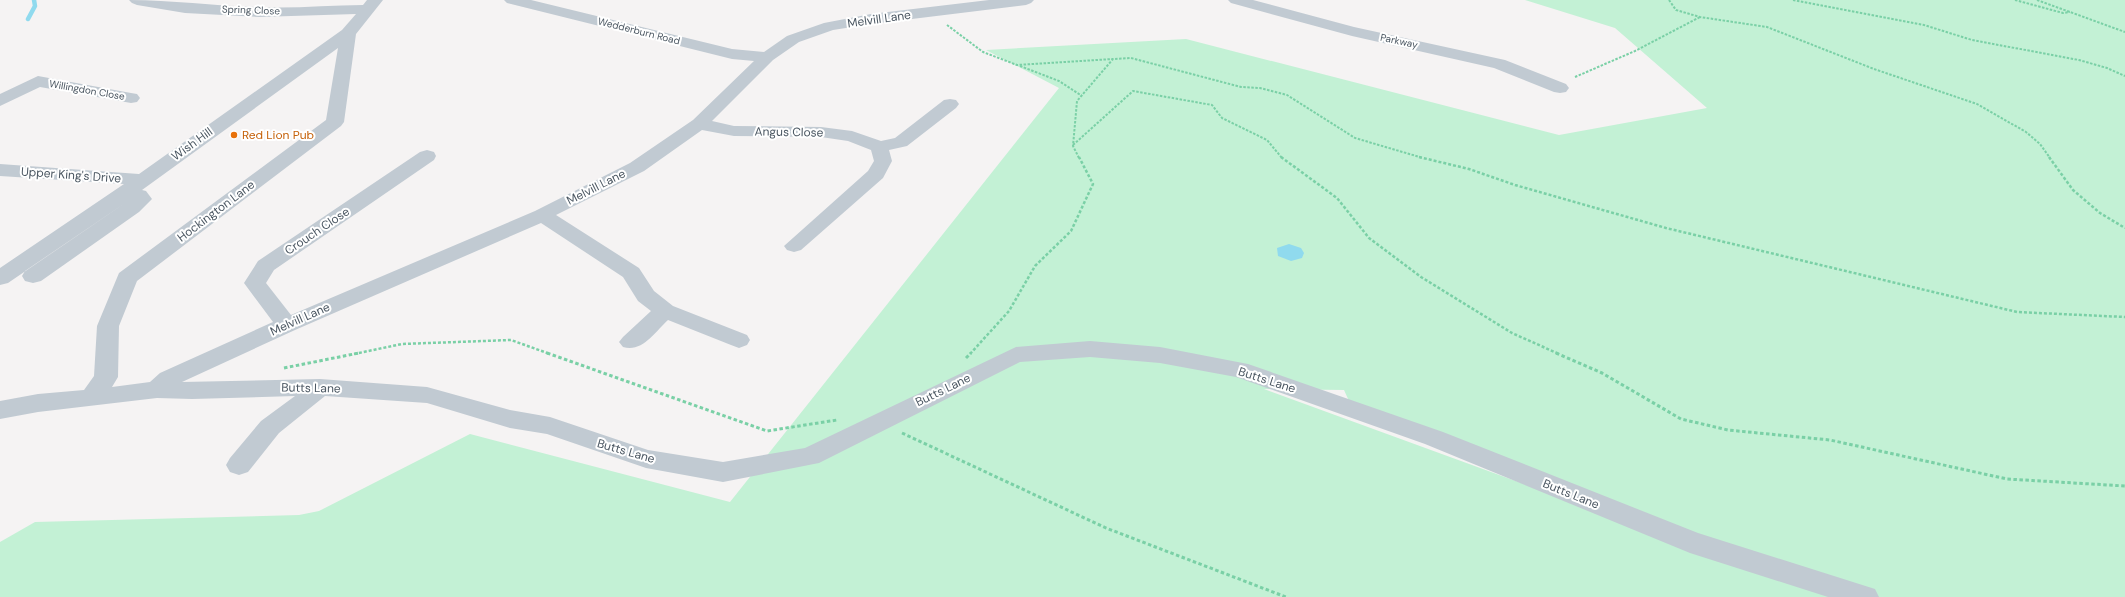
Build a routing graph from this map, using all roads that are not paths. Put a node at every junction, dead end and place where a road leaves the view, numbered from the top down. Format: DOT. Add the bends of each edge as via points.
graph roads {
  1 [pos="136,0"];
  2 [pos="512,0"];
  3 [pos="1026,0"];
  4 [pos="1236,0"];
  5 [pos="370,5"];
  6 [pos="348,33"];
  7 [pos="767,57"];
  8 [pos="1557,88"];
  9 [pos="131,98"];
  10 [pos="0,101"];
  11 [pos="950,104"];
  12 [pos="699,124"];
  13 [pos="878,147"];
  14 [pos="427,156"];
  15 [pos="0,170"];
  16 [pos="135,185"];
  17 [pos="542,214"];
  18 [pos="794,246"];
  19 [pos="33,276"];
  20 [pos="0,278"];
  21 [pos="666,311"];
  22 [pos="287,325"];
  23 [pos="740,340"];
  24 [pos="631,342"];
  25 [pos="320,387"];
  26 [pos="157,390"];
  27 [pos="91,397"];
  28 [pos="0,410"];
  29 [pos="239,464"];
  30 [pos="1865,597"];
  1 -- 5 [label="street, Spring Close" via="185,8 259,12"];
  2 -- 7 [label="street, Wedderburn Road" via="732,54"];
  3 -- 7 [label="street, Melvill Lane" via="830,26 793,39"];
  4 -- 8 [label="street, Parkway" via="1338,27 1498,64"];
  5 -- 6 [label="street, Wish Hill"];
  6 -- 16 [label="street, Wish Hill"];
  6 -- 27 [label="street, Hockington Lane" via="336,122 127,278 108,326 106,377"];
  7 -- 12 [label="street, Melvill Lane"];
  9 -- 10 [label="street, Willingdon Close" via="38,81"];
  11 -- 13 [label="street" via="901,142"];
  12 -- 13 [label="street, Angus Close" via="734,131 837,134 852,136"];
  12 -- 17 [label="street, Melvill Lane" via="637,167"];
  13 -- 18 [label="street" via="883,161 876,174"];
  14 -- 22 [label="street, Crouch Close" via="266,266 256,283"];
  15 -- 16 [label="street, Upper King's Drive"];
  16 -- 19 [label="street" via="142,199 132,208"];
  16 -- 20 [label="street, Wish Hill"];
  17 -- 21 [label="street" via="631,273 646,296"];
  17 -- 22 [label="street, Melvill Lane"];
  21 -- 23 [label="street"];
  21 -- 24 [label="street"];
  22 -- 26 [label="street, Melvill Lane" via="168,379"];
  25 -- 26 [label="street, Butts Lane"];
  25 -- 29 [label="street" via="270,427"];
  25 -- 30 [label="street, Butts Lane" via="427,394 510,419 550,426 646,459 723,472 810,456 1016,355 1090,349 1160,355 1240,370 1434,438 1690,542"];
  26 -- 27 [label="street, Butts Lane"];
  27 -- 28 [label="street, Butts Lane"];
}
